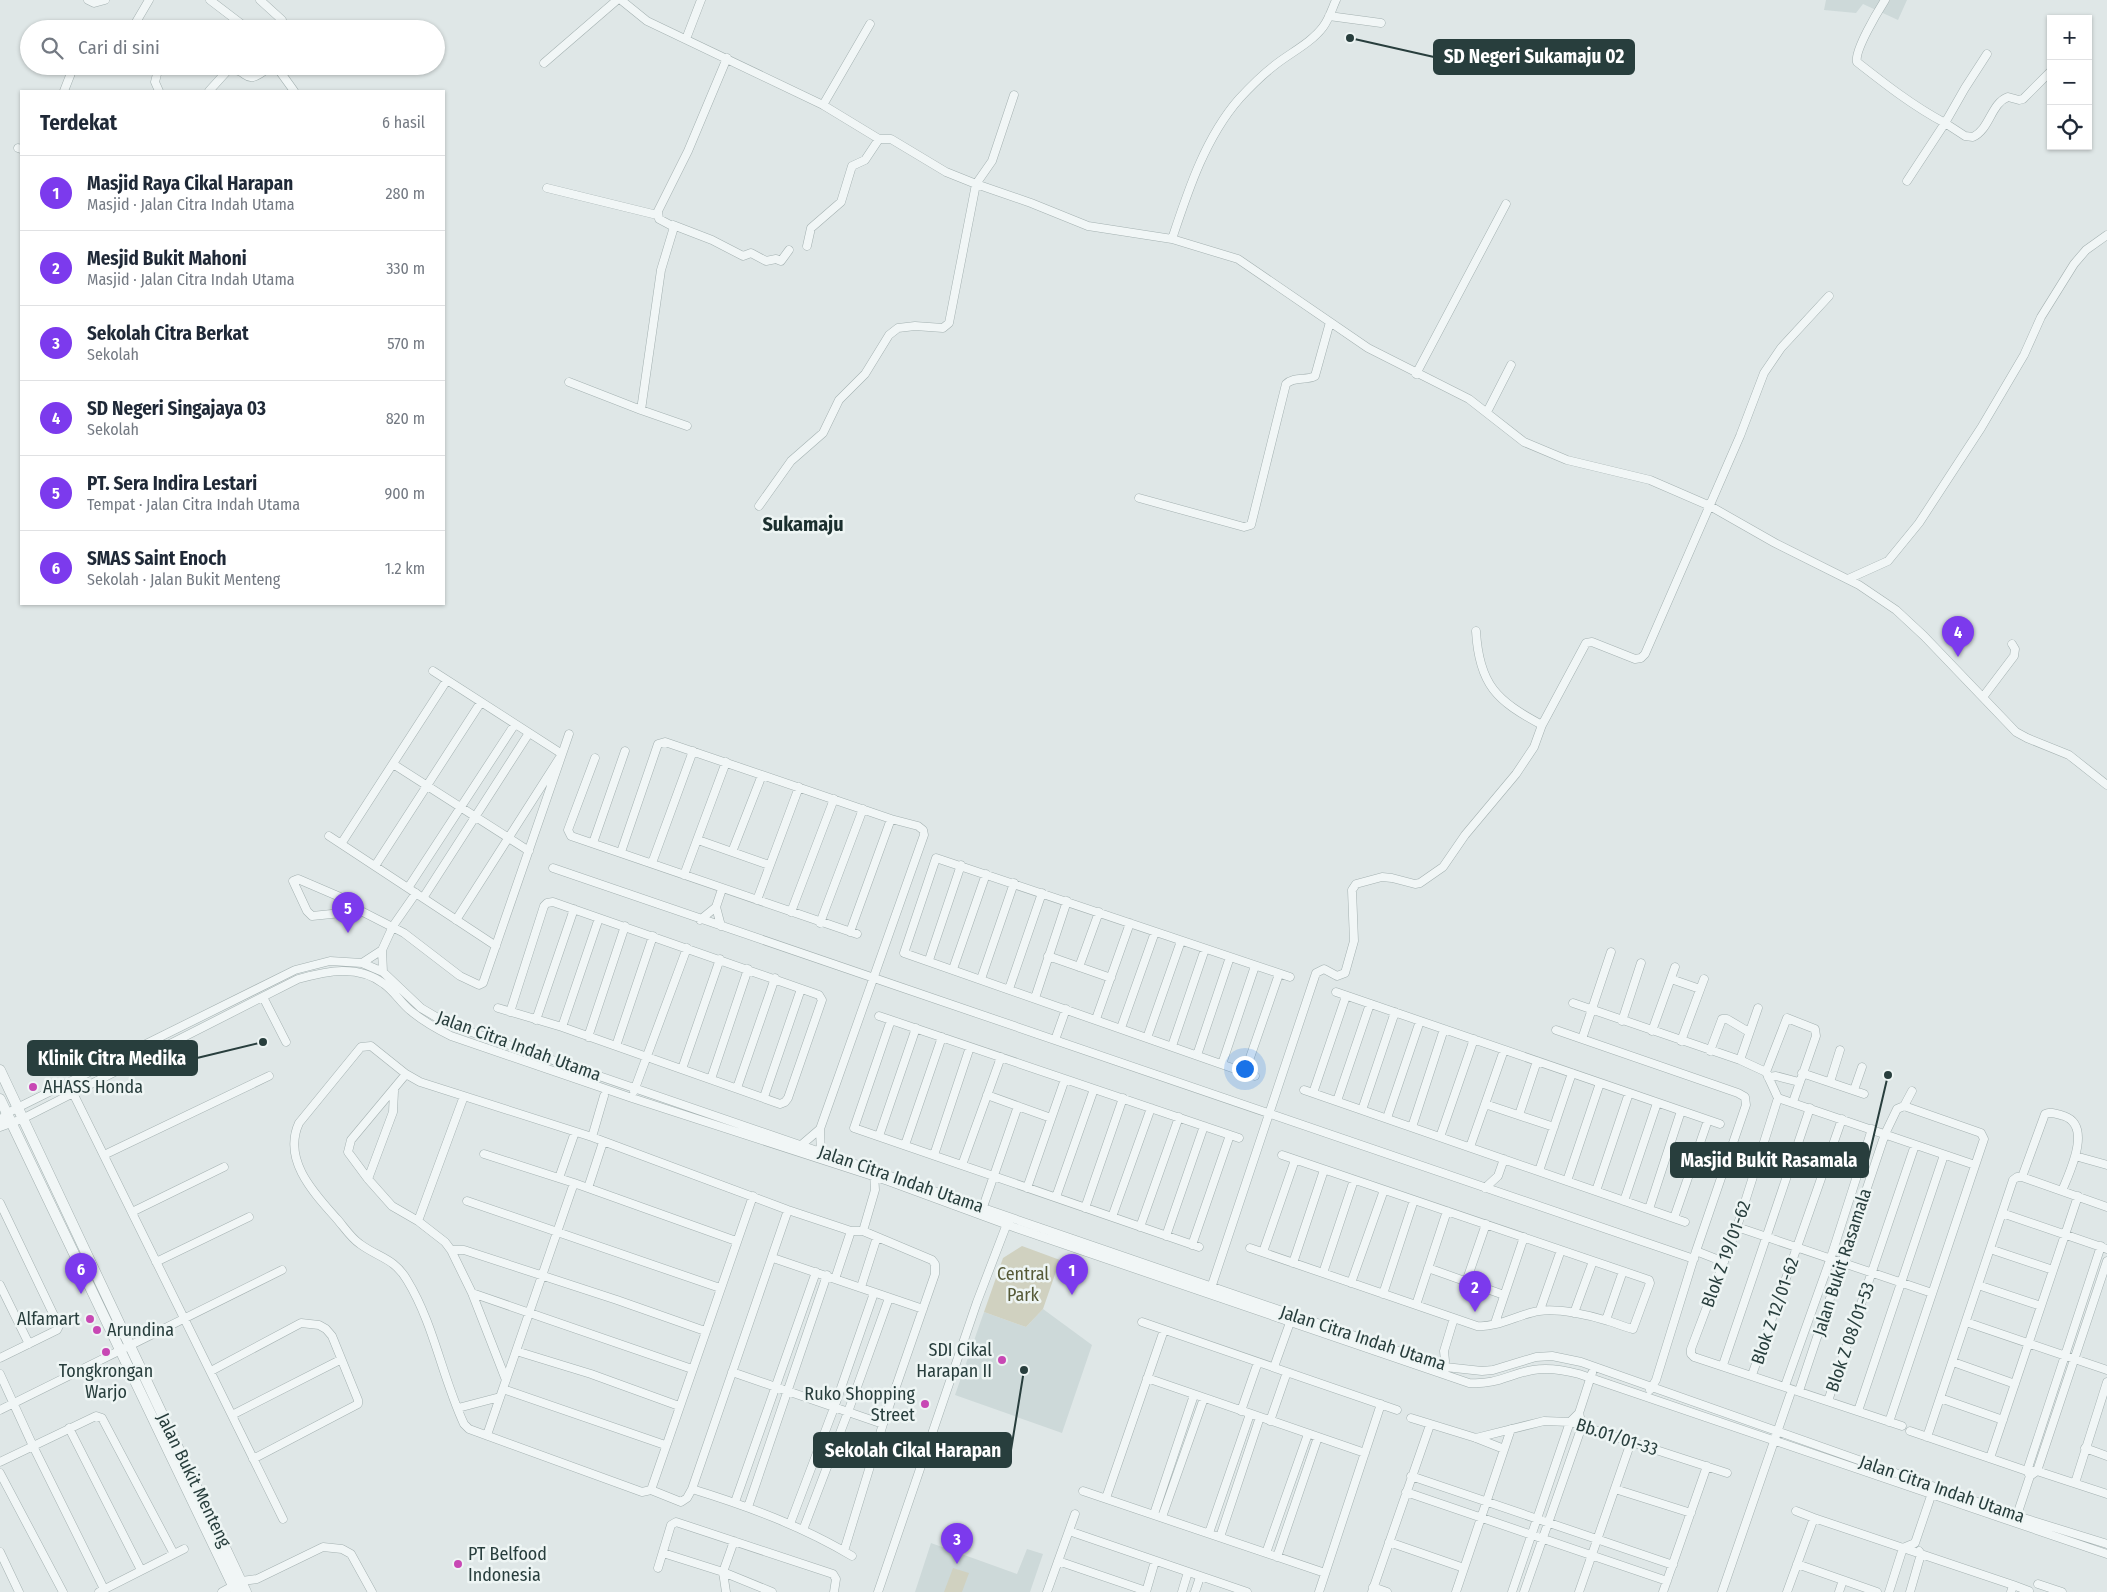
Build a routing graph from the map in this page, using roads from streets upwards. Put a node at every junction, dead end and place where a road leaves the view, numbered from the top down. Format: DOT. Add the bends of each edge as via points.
graph roads {
  1 [pos="88,0"];
  2 [pos="105,0"];
  3 [pos="149,0"];
  4 [pos="210,0"];
  5 [pos="260,0"];
  6 [pos="617,0"];
  7 [pos="621,0"];
  8 [pos="702,0"];
  9 [pos="1336,0"];
  10 [pos="1884,0"];
  11 [pos="1329,16"];
  12 [pos="137,20"];
  13 [pos="236,20"];
  14 [pos="282,20"];
  15 [pos="1382,23"];
  16 [pos="870,24"];
  17 [pos="686,38"];
  18 [pos="1987,54"];
  19 [pos="727,58"];
  20 [pos="544,63"];
  21 [pos="70,75"];
  22 [pos="157,75"];
  23 [pos="223,75"];
  24 [pos="246,75"];
  25 [pos="261,75"];
  26 [pos="282,75"];
  27 [pos="2047,76"];
  28 [pos="64,90"];
  29 [pos="159,90"];
  30 [pos="210,90"];
  31 [pos="293,90"];
  32 [pos="1014,95"];
  33 [pos="824,105"];
  34 [pos="1945,123"];
  35 [pos="879,139"];
  36 [pos="1907,181"];
  37 [pos="976,184"];
  38 [pos="548,188"];
  39 [pos="1506,204"];
  40 [pos="658,215"];
  41 [pos="673,225"];
  42 [pos="2107,235"];
  43 [pos="1172,239"];
  44 [pos="807,246"];
  45 [pos="789,250"];
  46 [pos="1829,296"];
  47 [pos="1330,322"];
  48 [pos="1511,365"];
  49 [pos="1416,374"];
  50 [pos="569,382"];
  51 [pos="641,410"];
  52 [pos="1487,412"];
  53 [pos="687,426"];
  54 [pos="1139,498"];
  55 [pos="759,506"];
  56 [pos="1710,506"];
  57 [pos="1848,580"];
  58 [pos="1476,631"];
  59 [pos="2012,644"];
  60 [pos="434,671"];
  61 [pos="447,680"];
  62 [pos="1983,697"];
  63 [pos="481,702"];
  64 [pos="515,724"];
  65 [pos="1542,726"];
  66 [pos="529,733"];
  67 [pos="569,734"];
  68 [pos="625,751"];
  69 [pos="692,751"];
  70 [pos="562,754"];
  71 [pos="594,758"];
  72 [pos="726,762"];
  73 [pos="393,764"];
  74 [pos="762,775"];
  75 [pos="2107,785"];
  76 [pos="427,786"];
  77 [pos="799,787"];
  78 [pos="834,799"];
  79 [pos="461,808"];
  80 [pos="863,809"];
  81 [pos="475,817"];
  82 [pos="891,819"];
  83 [pos="329,836"];
  84 [pos="509,838"];
  85 [pos="698,840"];
  86 [pos="593,843"];
  87 [pos="341,844"];
  88 [pos="529,851"];
  89 [pos="621,852"];
  90 [pos="732,852"];
  91 [pos="652,863"];
  92 [pos="961,865"];
  93 [pos="375,866"];
  94 [pos="769,866"];
  95 [pos="553,868"];
  96 [pos="986,874"];
  97 [pos="684,875"];
  98 [pos="1014,883"];
  99 [pos="722,889"];
  100 [pos="412,891"];
  101 [pos="1042,893"];
  102 [pos="423,898"];
  103 [pos="757,900"];
  104 [pos="1067,902"];
  105 [pos="716,907"];
  106 [pos="574,909"];
  107 [pos="361,911"];
  108 [pos="791,912"];
  109 [pos="1099,912"];
  110 [pos="600,918"];
  111 [pos="456,920"];
  112 [pos="700,920"];
  113 [pos="820,922"];
  114 [pos="1130,923"];
  115 [pos="393,926"];
  116 [pos="625,926"];
  117 [pos="720,926"];
  118 [pos="1155,932"];
  119 [pos="653,936"];
  120 [pos="1181,940"];
  121 [pos="496,946"];
  122 [pos="687,948"];
  123 [pos="1205,949"];
  124 [pos="382,950"];
  125 [pos="1611,952"];
  126 [pos="1048,956"];
  127 [pos="1230,957"];
  128 [pos="720,959"];
  129 [pos="928,960"];
  130 [pos="362,963"];
  131 [pos="1641,963"];
  132 [pos="1255,966"];
  133 [pos="1079,967"];
  134 [pos="1674,967"];
  135 [pos="748,969"];
  136 [pos="953,969"];
  137 [pos="383,972"];
  138 [pos="1279,974"];
  139 [pos="1290,977"];
  140 [pos="774,978"];
  141 [pos="1111,978"];
  142 [pos="981,979"];
  143 [pos="1671,979"];
  144 [pos="1704,979"];
  145 [pos="873,980"];
  146 [pos="801,989"];
  147 [pos="1010,989"];
  148 [pos="1700,989"];
  149 [pos="1336,992"];
  150 [pos="1346,996"];
  151 [pos="263,997"];
  152 [pos="1034,998"];
  153 [pos="1574,1003"];
  154 [pos="1370,1004"];
  155 [pos="498,1008"];
  156 [pos="1758,1008"];
  157 [pos="1066,1009"];
  158 [pos="1592,1011"];
  159 [pos="510,1012"];
  160 [pos="1395,1012"];
  161 [pos="879,1016"];
  162 [pos="536,1020"];
  163 [pos="891,1020"];
  164 [pos="1096,1020"];
  165 [pos="1420,1021"];
  166 [pos="1622,1021"];
  167 [pos="562,1027"];
  168 [pos="916,1028"];
  169 [pos="1121,1028"];
  170 [pos="1444,1029"];
  171 [pos="1556,1030"];
  172 [pos="1652,1031"];
  173 [pos="1749,1032"];
  174 [pos="588,1037"];
  175 [pos="942,1037"];
  176 [pos="1147,1038"];
  177 [pos="1474,1039"];
  178 [pos="1582,1039"];
  179 [pos="1055,1040"];
  180 [pos="1681,1041"];
  181 [pos="286,1042"];
  182 [pos="616,1046"];
  183 [pos="1172,1046"];
  184 [pos="970,1047"];
  185 [pos="1504,1050"];
  186 [pos="1710,1050"];
  187 [pos="1840,1050"];
  188 [pos="1196,1055"];
  189 [pos="647,1057"];
  190 [pos="1001,1057"];
  191 [pos="1740,1060"];
  192 [pos="1537,1061"];
  193 [pos="1222,1064"];
  194 [pos="1862,1067"];
  195 [pos="682,1069"];
  196 [pos="0,1070"];
  197 [pos="1245,1072"];
  198 [pos="1572,1073"];
  199 [pos="1802,1073"];
  200 [pos="406,1074"];
  201 [pos="1767,1074"];
  202 [pos="269,1076"];
  203 [pos="1255,1076"];
  204 [pos="711,1079"];
  205 [pos="1064,1079"];
  206 [pos="1799,1082"];
  207 [pos="1830,1082"];
  208 [pos="1600,1083"];
  209 [pos="600,1086"];
  210 [pos="635,1088"];
  211 [pos="737,1088"];
  212 [pos="1094,1088"];
  213 [pos="1304,1090"];
  214 [pos="1854,1090"];
  215 [pos="394,1091"];
  216 [pos="1912,1091"];
  217 [pos="73,1092"];
  218 [pos="614,1092"];
  219 [pos="1313,1093"];
  220 [pos="1629,1093"];
  221 [pos="1864,1094"];
  222 [pos="987,1095"];
  223 [pos="464,1096"];
  224 [pos="604,1096"];
  225 [pos="632,1098"];
  226 [pos="764,1098"];
  227 [pos="1123,1098"];
  228 [pos="1778,1098"];
  229 [pos="0,1099"];
  230 [pos="1337,1101"];
  231 [pos="1657,1102"];
  232 [pos="1793,1102"];
  233 [pos="1485,1104"];
  234 [pos="1018,1106"];
  235 [pos="1904,1106"];
  236 [pos="17,1108"];
  237 [pos="1151,1108"];
  238 [pos="1810,1108"];
  239 [pos="1362,1110"];
  240 [pos="1681,1111"];
  241 [pos="1270,1114"];
  242 [pos="1519,1115"];
  243 [pos="1179,1117"];
  244 [pos="3,1118"];
  245 [pos="1051,1118"];
  246 [pos="1387,1118"];
  247 [pos="22,1119"];
  248 [pos="1842,1119"];
  249 [pos="1708,1120"];
  250 [pos="12,1124"];
  251 [pos="1720,1124"];
  252 [pos="1204,1126"];
  253 [pos="0,1127"];
  254 [pos="1412,1127"];
  255 [pos="1554,1127"];
  256 [pos="820,1129"];
  257 [pos="1872,1129"];
  258 [pos="575,1132"];
  259 [pos="1884,1134"];
  260 [pos="1230,1135"];
  261 [pos="880,1136"];
  262 [pos="1440,1137"];
  263 [pos="592,1138"];
  264 [pos="1239,1138"];
  265 [pos="603,1142"];
  266 [pos="1914,1144"];
  267 [pos="905,1145"];
  268 [pos="1470,1147"];
  269 [pos="798,1149"];
  270 [pos="484,1154"];
  271 [pos="104,1155"];
  272 [pos="934,1155"];
  273 [pos="1282,1155"];
  274 [pos="1944,1155"];
  275 [pos="821,1156"];
  276 [pos="2075,1156"];
  277 [pos="1504,1159"];
  278 [pos="1295,1160"];
  279 [pos="962,1165"];
  280 [pos="1975,1165"];
  281 [pos="2107,1165"];
  282 [pos="224,1167"];
  283 [pos="1324,1170"];
  284 [pos="1539,1171"];
  285 [pos="874,1174"];
  286 [pos="994,1176"];
  287 [pos="1498,1176"];
  288 [pos="2022,1177"];
  289 [pos="560,1178"];
  290 [pos="889,1178"];
  291 [pos="368,1179"];
  292 [pos="1354,1180"];
  293 [pos="1567,1181"];
  294 [pos="574,1183"];
  295 [pos="588,1188"];
  296 [pos="1027,1188"];
  297 [pos="1485,1188"];
  298 [pos="875,1190"];
  299 [pos="1384,1190"];
  300 [pos="1596,1191"];
  301 [pos="2062,1191"];
  302 [pos="1503,1194"];
  303 [pos="753,1196"];
  304 [pos="2078,1196"];
  305 [pos="1056,1198"];
  306 [pos="1414,1200"];
  307 [pos="467,1201"];
  308 [pos="1624,1201"];
  309 [pos="0,1203"];
  310 [pos="983,1207"];
  311 [pos="2107,1207"];
  312 [pos="1085,1208"];
  313 [pos="1649,1209"];
  314 [pos="788,1210"];
  315 [pos="1447,1211"];
  316 [pos="132,1212"];
  317 [pos="2002,1213"];
  318 [pos="1010,1216"];
  319 [pos="1112,1217"];
  320 [pos="249,1218"];
  321 [pos="1674,1218"];
  322 [pos="418,1220"];
  323 [pos="1685,1222"];
  324 [pos="1006,1224"];
  325 [pos="1486,1224"];
  326 [pos="1140,1227"];
  327 [pos="1736,1227"];
  328 [pos="852,1231"];
  329 [pos="863,1231"];
  330 [pos="558,1232"];
  331 [pos="2064,1234"];
  332 [pos="1166,1236"];
  333 [pos="1524,1237"];
  334 [pos="877,1238"];
  335 [pos="1766,1238"];
  336 [pos="736,1241"];
  337 [pos="1250,1248"];
  338 [pos="1797,1248"];
  339 [pos="2104,1248"];
  340 [pos="1990,1249"];
  341 [pos="451,1250"];
  342 [pos="1561,1250"];
  343 [pos="1263,1252"];
  344 [pos="1695,1255"];
  345 [pos="773,1258"];
  346 [pos="1830,1260"];
  347 [pos="1593,1261"];
  348 [pos="2107,1261"];
  349 [pos="156,1262"];
  350 [pos="1724,1262"];
  351 [pos="1292,1263"];
  352 [pos="1842,1263"];
  353 [pos="1428,1268"];
  354 [pos="282,1270"];
  355 [pos="2053,1270"];
  356 [pos="1623,1271"];
  357 [pos="816,1272"];
  358 [pos="1323,1273"];
  359 [pos="1872,1273"];
  360 [pos="542,1275"];
  361 [pos="827,1276"];
  362 [pos="835,1279"];
  363 [pos="1466,1282"];
  364 [pos="1902,1282"];
  365 [pos="1351,1283"];
  366 [pos="0,1285"];
  367 [pos="1978,1285"];
  368 [pos="861,1287"];
  369 [pos="720,1288"];
  370 [pos="1210,1290"];
  371 [pos="472,1293"];
  372 [pos="874,1293"];
  373 [pos="1932,1293"];
  374 [pos="1383,1294"];
  375 [pos="1504,1295"];
  376 [pos="889,1298"];
  377 [pos="1416,1305"];
  378 [pos="2041,1306"];
  379 [pos="923,1308"];
  380 [pos="1540,1310"];
  381 [pos="529,1313"];
  382 [pos="1574,1313"];
  383 [pos="184,1318"];
  384 [pos="1292,1318"];
  385 [pos="1454,1318"];
  386 [pos="1606,1320"];
  387 [pos="1142,1322"];
  388 [pos="1966,1322"];
  389 [pos="1495,1323"];
  390 [pos="1164,1330"];
  391 [pos="705,1331"];
  392 [pos="29,1344"];
  393 [pos="2028,1344"];
  394 [pos="130,1347"];
  395 [pos="516,1351"];
  396 [pos="1444,1351"];
  397 [pos="120,1352"];
  398 [pos="2065,1356"];
  399 [pos="0,1358"];
  400 [pos="2074,1359"];
  401 [pos="340,1360"];
  402 [pos="1429,1360"];
  403 [pos="1258,1362"];
  404 [pos="1952,1362"];
  405 [pos="1723,1365"];
  406 [pos="1594,1366"];
  407 [pos="1422,1367"];
  408 [pos="1274,1368"];
  409 [pos="692,1369"];
  410 [pos="211,1370"];
  411 [pos="1444,1370"];
  412 [pos="2107,1370"];
  413 [pos="732,1372"];
  414 [pos="1287,1372"];
  415 [pos="0,1374"];
  416 [pos="1752,1375"];
  417 [pos="1590,1377"];
  418 [pos="1147,1378"];
  419 [pos="506,1380"];
  420 [pos="2107,1382"];
  421 [pos="2015,1384"];
  422 [pos="775,1386"];
  423 [pos="1652,1386"];
  424 [pos="1785,1386"];
  425 [pos="503,1389"];
  426 [pos="787,1390"];
  427 [pos="1799,1391"];
  428 [pos="1194,1394"];
  429 [pos="1790,1395"];
  430 [pos="1648,1396"];
  431 [pos="500,1398"];
  432 [pos="1204,1398"];
  433 [pos="1940,1398"];
  434 [pos="1828,1401"];
  435 [pos="2104,1403"];
  436 [pos="14,1404"];
  437 [pos="1382,1404"];
  438 [pos="679,1406"];
  439 [pos="458,1408"];
  440 [pos="834,1408"];
  441 [pos="0,1410"];
  442 [pos="1397,1410"];
  443 [pos="1241,1411"];
  444 [pos="1858,1411"];
  445 [pos="848,1412"];
  446 [pos="1250,1414"];
  447 [pos="1579,1414"];
  448 [pos="232,1415"];
  449 [pos="1260,1417"];
  450 [pos="1411,1418"];
  451 [pos="2003,1420"];
  452 [pos="1270,1421"];
  453 [pos="1570,1422"];
  454 [pos="1889,1422"];
  455 [pos="883,1424"];
  456 [pos="1430,1425"];
  457 [pos="1582,1426"];
  458 [pos="1902,1426"];
  459 [pos="69,1428"];
  460 [pos="1511,1429"];
  461 [pos="1910,1431"];
  462 [pos="1308,1434"];
  463 [pos="487,1435"];
  464 [pos="1775,1435"];
  465 [pos="1318,1437"];
  466 [pos="1927,1437"];
  467 [pos="1476,1438"];
  468 [pos="1631,1442"];
  469 [pos="665,1445"];
  470 [pos="33,1446"];
  471 [pos="2085,1448"];
  472 [pos="1504,1449"];
  473 [pos="1365,1453"];
  474 [pos="2107,1456"];
  475 [pos="1990,1458"];
  476 [pos="253,1459"];
  477 [pos="0,1462"];
  478 [pos="1707,1466"];
  479 [pos="0,1473"];
  480 [pos="1727,1473"];
  481 [pos="2032,1473"];
  482 [pos="1411,1476"];
  483 [pos="2075,1483"];
  484 [pos="1934,1485"];
  485 [pos="692,1488"];
  486 [pos="1615,1489"];
  487 [pos="651,1490"];
  488 [pos="1083,1490"];
  489 [pos="1406,1492"];
  490 [pos="1932,1494"];
  491 [pos="2107,1494"];
  492 [pos="1106,1498"];
  493 [pos="735,1502"];
  494 [pos="1487,1502"];
  495 [pos="748,1507"];
  496 [pos="1796,1510"];
  497 [pos="1690,1513"];
  498 [pos="1075,1514"];
  499 [pos="1154,1514"];
  500 [pos="1162,1517"];
  501 [pos="1481,1518"];
  502 [pos="1814,1518"];
  503 [pos="1537,1519"];
  504 [pos="2016,1519"];
  505 [pos="283,1520"];
  506 [pos="1548,1523"];
  507 [pos="790,1524"];
  508 [pos="803,1530"];
  509 [pos="1069,1532"];
  510 [pos="1209,1533"];
  511 [pos="1531,1535"];
  512 [pos="1220,1537"];
  513 [pos="1542,1538"];
  514 [pos="1597,1539"];
  515 [pos="734,1541"];
  516 [pos="1389,1542"];
  517 [pos="1915,1542"];
  518 [pos="2107,1544"];
  519 [pos="1903,1548"];
  520 [pos="184,1549"];
  521 [pos="844,1551"];
  522 [pos="0,1552"];
  523 [pos="663,1553"];
  524 [pos="1266,1553"];
  525 [pos="174,1554"];
  526 [pos="1921,1554"];
  527 [pos="2107,1554"];
  528 [pos="1591,1555"];
  529 [pos="852,1556"];
  530 [pos="1277,1557"];
  531 [pos="1058,1561"];
  532 [pos="1156,1561"];
  533 [pos="1797,1564"];
  534 [pos="1673,1565"];
  535 [pos="658,1568"];
  536 [pos="1464,1568"];
  537 [pos="141,1570"];
  538 [pos="723,1572"];
  539 [pos="1188,1572"];
  540 [pos="1325,1573"];
  541 [pos="1200,1577"];
  542 [pos="1843,1580"];
  543 [pos="1667,1581"];
  544 [pos="2038,1584"];
  545 [pos="241,1589"];
  546 [pos="2012,1589"];
  547 [pos="1233,1590"];
  548 [pos="1372,1590"];
  549 [pos="2029,1590"];
  550 [pos="2049,1590"];
  551 [pos="101,1591"];
  552 [pos="1049,1591"];
  553 [pos="19,1592"];
  554 [pos="63,1592"];
  555 [pos="222,1592"];
  556 [pos="372,1592"];
  557 [pos="726,1592"];
  558 [pos="772,1592"];
  559 [pos="834,1592"];
  560 [pos="878,1592"];
  561 [pos="1146,1592"];
  562 [pos="1182,1592"];
  563 [pos="1195,1592"];
  564 [pos="1247,1592"];
  565 [pos="1319,1592"];
  566 [pos="1387,1592"];
  567 [pos="1456,1592"];
  568 [pos="1512,1592"];
  569 [pos="1524,1592"];
  570 [pos="1579,1592"];
  571 [pos="1663,1592"];
  572 [pos="1722,1592"];
  573 [pos="1787,1592"];
  574 [pos="1839,1592"];
  575 [pos="1877,1592"];
  576 [pos="1889,1592"];
  577 [pos="1910,1592"];
  578 [pos="2062,1592"];
  1 -- 2 [label="street" via="94,3"];
  3 -- 12 [label="street"];
  4 -- 13 [label="street"];
  5 -- 14 [label="street"];
  6 -- 20 [label="street"];
  7 -- 17 [label="street" via="647,21"];
  8 -- 17 [label="street"];
  9 -- 11 [label="street"];
  10 -- 34 [label="street" via="1856,55 1857,62 1905,99"];
  11 -- 15 [label="street"];
  11 -- 43 [label="street" via="1319,32 1254,83 1222,122 1187,192"];
  16 -- 33 [label="street"];
  17 -- 19 [label="street"];
  18 -- 34 [label="street"];
  19 -- 33 [label="street"];
  19 -- 40 [label="street"];
  21 -- 28 [label="street"];
  22 -- 29 [label="street" via="155,82"];
  23 -- 30 [label="street"];
  24 -- 25 [label="street" via="253,78"];
  26 -- 31 [label="street"];
  27 -- 34 [label="street" via="2023,100 2008,97 2002,100 1978,135 1965,136"];
  32 -- 37 [label="street" via="992,162"];
  33 -- 35 [label="street"];
  34 -- 36 [label="street"];
  35 -- 37 [label="street" via="891,139 946,172"];
  35 -- 44 [label="street" via="865,160 852,166 841,202 812,228"];
  37 -- 43 [label="street" via="1088,226"];
  37 -- 55 [label="street" via="947,326 898,328 889,335 865,374 839,400 823,433 791,461"];
  38 -- 40 [label="street"];
  39 -- 49 [label="street"];
  40 -- 41 [label="street" via="659,219"];
  41 -- 45 [label="street" via="743,256 751,253 766,261 781,261"];
  41 -- 51 [label="street" via="660,278"];
  42 -- 57 [label="street" via="2086,250 2069,272 1981,428 1919,523 1888,561"];
  43 -- 47 [label="street" via="1222,253 1247,264"];
  46 -- 56 [label="street" via="1771,360"];
  47 -- 49 [label="street" via="1368,348"];
  47 -- 54 [label="street" via="1315,376 1291,380 1286,384 1251,525 1244,527"];
  48 -- 52 [label="street"];
  49 -- 52 [label="street" via="1457,393"];
  50 -- 51 [label="street"];
  51 -- 53 [label="street"];
  52 -- 56 [label="street" via="1524,442 1549,454 1650,480"];
  56 -- 57 [label="street"];
  56 -- 65 [label="street" via="1642,658 1636,659 1592,642 1586,643"];
  57 -- 62 [label="street" via="1896,610"];
  58 -- 65 [label="street" via="1478,653 1494,691 1508,705"];
  59 -- 62 [label="street" via="2014,656"];
  60 -- 61 [label="street"];
  61 -- 63 [label="street"];
  61 -- 73 [label="street"];
  62 -- 75 [label="street" via="2018,734 2069,755"];
  63 -- 64 [label="street"];
  63 -- 76 [label="street"];
  64 -- 66 [label="street"];
  64 -- 79 [label="street"];
  65 -- 241 [label="street" via="1534,747 1516,774 1443,867 1415,884 1382,877 1356,884 1352,890 1354,941 1345,972 1337,976 1324,969 1316,973"];
  66 -- 70 [label="street"];
  66 -- 81 [label="street"];
  67 -- 70 [label="street"];
  68 -- 86 [label="street"];
  69 -- 72 [label="street"];
  69 -- 89 [label="street" via="659,743"];
  69 -- 91 [label="street"];
  70 -- 84 [label="street"];
  70 -- 88 [label="street"];
  71 -- 86 [label="street" via="568,830 571,836"];
  72 -- 74 [label="street"];
  72 -- 85 [label="street"];
  73 -- 76 [label="street"];
  73 -- 87 [label="street"];
  74 -- 77 [label="street"];
  74 -- 90 [label="street"];
  76 -- 79 [label="street"];
  76 -- 93 [label="street"];
  77 -- 78 [label="street"];
  77 -- 94 [label="street"];
  78 -- 80 [label="street"];
  78 -- 108 [label="street"];
  79 -- 81 [label="street"];
  79 -- 100 [label="street"];
  80 -- 82 [label="street"];
  80 -- 113 [label="street"];
  81 -- 84 [label="street"];
  81 -- 102 [label="street"];
  82 -- 113 [label="street" via="854,933"];
  82 -- 145 [label="street" via="918,826 924,835"];
  83 -- 87 [label="street"];
  84 -- 88 [label="street"];
  84 -- 111 [label="street"];
  85 -- 90 [label="street"];
  85 -- 97 [label="street"];
  86 -- 89 [label="street"];
  87 -- 93 [label="street"];
  88 -- 121 [label="street"];
  89 -- 91 [label="street"];
  90 -- 94 [label="street"];
  91 -- 97 [label="street"];
  92 -- 96 [label="street"];
  92 -- 129 [label="street"];
  92 -- 129 [label="street" via="936,858 904,951"];
  93 -- 100 [label="street"];
  94 -- 103 [label="street"];
  95 -- 112 [label="street"];
  96 -- 98 [label="street"];
  96 -- 136 [label="street"];
  97 -- 99 [label="street"];
  98 -- 101 [label="street"];
  98 -- 142 [label="street"];
  99 -- 103 [label="street"];
  99 -- 105 [label="street"];
  100 -- 102 [label="street"];
  100 -- 115 [label="street"];
  101 -- 104 [label="street"];
  101 -- 147 [label="street"];
  102 -- 111 [label="street"];
  103 -- 108 [label="street"];
  104 -- 109 [label="street"];
  104 -- 126 [label="street"];
  105 -- 112 [label="street"];
  105 -- 117 [label="street"];
  106 -- 110 [label="street"];
  106 -- 159 [label="street" via="553,902 544,906"];
  106 -- 162 [label="street"];
  107 -- 107 [label="street" via="312,916 306,911 293,881 298,879 354,903"];
  107 -- 115 [label="street"];
  108 -- 113 [label="street"];
  109 -- 114 [label="street"];
  109 -- 133 [label="street"];
  110 -- 116 [label="street"];
  110 -- 167 [label="street"];
  111 -- 121 [label="street"];
  112 -- 117 [label="street"];
  114 -- 118 [label="street"];
  114 -- 141 [label="street"];
  115 -- 121 [label="street" via="460,976 479,984 483,983"];
  115 -- 124 [label="street"];
  116 -- 119 [label="street"];
  116 -- 174 [label="street"];
  117 -- 145 [label="street"];
  118 -- 120 [label="street"];
  118 -- 169 [label="street"];
  119 -- 122 [label="street"];
  119 -- 182 [label="street"];
  120 -- 123 [label="street"];
  120 -- 176 [label="street"];
  122 -- 128 [label="street"];
  122 -- 189 [label="street"];
  123 -- 127 [label="street"];
  123 -- 183 [label="street"];
  124 -- 130 [label="street"];
  124 -- 137 [label="street"];
  125 -- 158 [label="street"];
  126 -- 133 [label="street"];
  126 -- 152 [label="street"];
  127 -- 132 [label="street"];
  127 -- 188 [label="street"];
  128 -- 135 [label="street"];
  128 -- 195 [label="street"];
  129 -- 136 [label="street"];
  130 -- 137 [label="street, Jalan Citra Indah Utama"];
  130 -- 236 [label="street, Jalan Citra Indah Utama" via="330,961 295,970"];
  131 -- 166 [label="street"];
  132 -- 138 [label="street"];
  132 -- 193 [label="street"];
  133 -- 141 [label="street"];
  134 -- 143 [label="street"];
  135 -- 140 [label="street"];
  135 -- 204 [label="street"];
  136 -- 142 [label="street"];
  137 -- 210 [label="street, Jalan Citra Indah Utama" via="421,1008 448,1024"];
  138 -- 139 [label="street"];
  138 -- 197 [label="street"];
  140 -- 146 [label="street"];
  140 -- 211 [label="street"];
  141 -- 164 [label="street"];
  142 -- 147 [label="street"];
  143 -- 148 [label="street"];
  143 -- 172 [label="street"];
  144 -- 148 [label="street"];
  145 -- 179 [label="street"];
  145 -- 256 [label="street"];
  146 -- 226 [label="street"];
  146 -- 226 [label="street" via="819,995 822,1003 786,1101 780,1104"];
  147 -- 152 [label="street"];
  148 -- 180 [label="street"];
  149 -- 150 [label="street"];
  150 -- 154 [label="street"];
  150 -- 219 [label="street"];
  151 -- 181 [label="street"];
  151 -- 209 [label="street" via="298,979 326,971 358,972 384,984 410,1011 451,1036"];
  151 -- 217 [label="street"];
  152 -- 157 [label="street"];
  153 -- 158 [label="street"];
  154 -- 160 [label="street"];
  154 -- 230 [label="street"];
  155 -- 159 [label="street"];
  156 -- 173 [label="street"];
  157 -- 164 [label="street"];
  157 -- 179 [label="street"];
  158 -- 166 [label="street"];
  158 -- 178 [label="street"];
  159 -- 162 [label="street"];
  160 -- 165 [label="street"];
  160 -- 239 [label="street"];
  161 -- 163 [label="street"];
  162 -- 167 [label="street"];
  163 -- 168 [label="street"];
  163 -- 261 [label="street" via="853,1126"];
  164 -- 169 [label="street"];
  165 -- 170 [label="street"];
  165 -- 246 [label="street"];
  166 -- 172 [label="street"];
  167 -- 174 [label="street"];
  168 -- 175 [label="street"];
  168 -- 261 [label="street"];
  169 -- 176 [label="street"];
  170 -- 177 [label="street"];
  170 -- 254 [label="street"];
  171 -- 178 [label="street"];
  172 -- 180 [label="street"];
  173 -- 186 [label="street" via="1722,1019"];
  173 -- 191 [label="street"];
  174 -- 182 [label="street"];
  175 -- 184 [label="street"];
  175 -- 267 [label="street"];
  176 -- 183 [label="street"];
  177 -- 185 [label="street"];
  177 -- 262 [label="street"];
  178 -- 344 [label="street" via="1745,1098 1746,1105"];
  179 -- 241 [label="street"];
  180 -- 186 [label="street"];
  182 -- 189 [label="street"];
  183 -- 188 [label="street"];
  184 -- 190 [label="street"];
  184 -- 272 [label="street"];
  185 -- 192 [label="street"];
  185 -- 233 [label="street"];
  186 -- 191 [label="street"];
  187 -- 207 [label="street"];
  188 -- 193 [label="street"];
  189 -- 195 [label="street"];
  189 -- 210 [label="street"];
  190 -- 205 [label="street"];
  190 -- 222 [label="street"];
  191 -- 201 [label="street"];
  192 -- 198 [label="street"];
  192 -- 242 [label="street"];
  193 -- 197 [label="street"];
  194 -- 214 [label="street"];
  195 -- 204 [label="street"];
  196 -- 236 [label="street, Jalan Bukit Menteng"];
  197 -- 203 [label="street"];
  198 -- 208 [label="street"];
  198 -- 255 [label="street"];
  199 -- 201 [label="street" via="1816,1032 1789,1017"];
  199 -- 206 [label="street"];
  199 -- 207 [label="street"];
  200 -- 215 [label="street"];
  200 -- 223 [label="street" via="420,1082"];
  200 -- 439 [label="street" via="375,1047 364,1045 299,1123 294,1134 294,1150 299,1168 310,1187 358,1243 393,1262 406,1278 420,1302"];
  201 -- 206 [label="street"];
  201 -- 228 [label="street"];
  202 -- 271 [label="street"];
  204 -- 211 [label="street"];
  205 -- 212 [label="street"];
  205 -- 245 [label="street"];
  206 -- 232 [label="street"];
  207 -- 214 [label="street"];
  208 -- 220 [label="street"];
  208 -- 293 [label="street"];
  209 -- 218 [label="street"];
  209 -- 224 [label="street"];
  210 -- 225 [label="street"];
  210 -- 269 [label="street, Jalan Citra Indah Utama"];
  211 -- 226 [label="street"];
  212 -- 227 [label="street"];
  212 -- 305 [label="street"];
  213 -- 219 [label="street"];
  214 -- 221 [label="street"];
  215 -- 291 [label="street" via="394,1112"];
  215 -- 291 [label="street" via="351,1140 348,1148 349,1156"];
  216 -- 235 [label="street, Jalan Bukit Rasamala"];
  217 -- 247 [label="street"];
  217 -- 271 [label="street"];
  218 -- 224 [label="street"];
  218 -- 225 [label="street"];
  219 -- 230 [label="street"];
  220 -- 231 [label="street"];
  220 -- 300 [label="street"];
  222 -- 234 [label="street"];
  222 -- 279 [label="street"];
  223 -- 258 [label="street"];
  223 -- 322 [label="street"];
  224 -- 263 [label="street"];
  225 -- 269 [label="street"];
  227 -- 237 [label="street"];
  227 -- 312 [label="street"];
  228 -- 232 [label="street"];
  228 -- 327 [label="street, Blok Z 19/01-62"];
  229 -- 244 [label="street, Jalan Bukit Menteng"];
  230 -- 239 [label="street"];
  231 -- 240 [label="street"];
  231 -- 308 [label="street"];
  232 -- 238 [label="street"];
  233 -- 242 [label="street"];
  233 -- 268 [label="street"];
  234 -- 245 [label="street"];
  234 -- 286 [label="street"];
  235 -- 259 [label="street, Jalan Bukit Rasamala" via="1897,1109"];
  235 -- 280 [label="street" via="1981,1132 1984,1139"];
  236 -- 244 [label="street, Jalan Citra Indah Utama"];
  236 -- 247 [label="street, Jalan Bukit Menteng"];
  237 -- 243 [label="street"];
  237 -- 319 [label="street"];
  238 -- 248 [label="street"];
  238 -- 335 [label="street"];
  239 -- 246 [label="street"];
  240 -- 249 [label="street"];
  240 -- 313 [label="street"];
  241 -- 297 [label="street"];
  241 -- 370 [label="street"];
  242 -- 255 [label="street"];
  243 -- 252 [label="street"];
  243 -- 326 [label="street"];
  244 -- 250 [label="street, Jalan Bukit Menteng"];
  245 -- 296 [label="street"];
  246 -- 254 [label="street"];
  247 -- 250 [label="street"];
  247 -- 394 [label="street, Jalan Bukit Menteng"];
  248 -- 257 [label="street"];
  248 -- 338 [label="street, Blok Z 12/01-62"];
  249 -- 251 [label="street"];
  249 -- 321 [label="street"];
  250 -- 253 [label="street"];
  250 -- 397 [label="street, Jalan Bukit Menteng"];
  252 -- 260 [label="street"];
  252 -- 332 [label="street"];
  254 -- 262 [label="street"];
  255 -- 284 [label="street"];
  256 -- 269 [label="street"];
  256 -- 275 [label="street"];
  257 -- 259 [label="street"];
  257 -- 346 [label="street, Jalan Bukit Rasamala"];
  258 -- 263 [label="street"];
  258 -- 289 [label="street"];
  259 -- 266 [label="street"];
  259 -- 352 [label="street, Jalan Bukit Rasamala"];
  260 -- 264 [label="street"];
  260 -- 332 [label="street" via="1196,1246"];
  261 -- 267 [label="street"];
  262 -- 268 [label="street"];
  263 -- 265 [label="street"];
  265 -- 295 [label="street"];
  265 -- 303 [label="street"];
  266 -- 274 [label="street"];
  266 -- 359 [label="street, Blok Z 08/01-53"];
  267 -- 272 [label="street"];
  268 -- 277 [label="street"];
  269 -- 275 [label="street, Jalan Citra Indah Utama"];
  270 -- 289 [label="street"];
  271 -- 316 [label="street"];
  272 -- 279 [label="street"];
  273 -- 278 [label="street"];
  274 -- 280 [label="street"];
  274 -- 364 [label="street"];
  275 -- 285 [label="street, Jalan Citra Indah Utama"];
  276 -- 281 [label="street"];
  276 -- 288 [label="street" via="2079,1139 2072,1121 2047,1112"];
  276 -- 301 [label="street"];
  277 -- 284 [label="street"];
  277 -- 287 [label="street"];
  278 -- 283 [label="street"];
  278 -- 343 [label="street"];
  279 -- 286 [label="street"];
  280 -- 373 [label="street"];
  282 -- 316 [label="street"];
  283 -- 292 [label="street"];
  283 -- 351 [label="street"];
  284 -- 293 [label="street"];
  285 -- 290 [label="street, Jalan Citra Indah Utama"];
  285 -- 298 [label="street"];
  286 -- 296 [label="street"];
  286 -- 310 [label="street"];
  287 -- 297 [label="street"];
  287 -- 302 [label="street"];
  288 -- 301 [label="street"];
  288 -- 317 [label="street" via="2013,1180"];
  289 -- 294 [label="street"];
  290 -- 298 [label="street"];
  290 -- 310 [label="street, Jalan Citra Indah Utama"];
  290 -- 324 [label="street"];
  291 -- 322 [label="street" via="392,1206"];
  292 -- 299 [label="street"];
  292 -- 358 [label="street"];
  293 -- 300 [label="street"];
  294 -- 295 [label="street"];
  294 -- 330 [label="street"];
  295 -- 336 [label="street"];
  296 -- 305 [label="street"];
  297 -- 302 [label="street"];
  298 -- 329 [label="street"];
  299 -- 306 [label="street"];
  299 -- 365 [label="street"];
  300 -- 308 [label="street"];
  301 -- 304 [label="street"];
  302 -- 344 [label="street"];
  303 -- 314 [label="street"];
  303 -- 336 [label="street"];
  304 -- 311 [label="street"];
  304 -- 331 [label="street"];
  305 -- 312 [label="street"];
  306 -- 315 [label="street"];
  306 -- 374 [label="street"];
  307 -- 330 [label="street"];
  308 -- 313 [label="street"];
  309 -- 392 [label="street" via="59,1324 57,1330"];
  310 -- 318 [label="street, Jalan Citra Indah Utama"];
  312 -- 319 [label="street"];
  313 -- 321 [label="street"];
  314 -- 328 [label="street"];
  314 -- 345 [label="street"];
  315 -- 325 [label="street"];
  315 -- 353 [label="street"];
  316 -- 349 [label="street"];
  317 -- 331 [label="street"];
  317 -- 340 [label="street"];
  318 -- 324 [label="street"];
  318 -- 370 [label="street, Jalan Citra Indah Utama"];
  319 -- 326 [label="street"];
  320 -- 349 [label="street"];
  321 -- 323 [label="street"];
  322 -- 341 [label="street"];
  324 -- 370 [label="street"];
  324 -- 560 [label="street"];
  325 -- 333 [label="street"];
  325 -- 363 [label="street"];
  326 -- 332 [label="street"];
  327 -- 335 [label="street"];
  327 -- 350 [label="street, Blok Z 19/01-62"];
  328 -- 329 [label="street"];
  328 -- 362 [label="street"];
  329 -- 334 [label="street"];
  330 -- 360 [label="street"];
  330 -- 369 [label="street"];
  331 -- 339 [label="street"];
  331 -- 355 [label="street"];
  333 -- 342 [label="street"];
  333 -- 375 [label="street"];
  334 -- 368 [label="street"];
  334 -- 379 [label="street" via="922,1255 935,1264 935,1274"];
  335 -- 338 [label="street"];
  335 -- 405 [label="street"];
  336 -- 369 [label="street"];
  337 -- 343 [label="street"];
  338 -- 346 [label="street"];
  338 -- 416 [label="street, Blok Z 12/01-62"];
  339 -- 398 [label="street"];
  340 -- 355 [label="street"];
  340 -- 367 [label="street"];
  341 -- 360 [label="street" via="464,1250"];
  341 -- 371 [label="street"];
  342 -- 347 [label="street"];
  342 -- 380 [label="street"];
  343 -- 351 [label="street"];
  344 -- 350 [label="street"];
  344 -- 423 [label="street"];
  345 -- 357 [label="street"];
  345 -- 413 [label="street"];
  346 -- 352 [label="street"];
  346 -- 424 [label="street, Jalan Bukit Rasamala"];
  347 -- 356 [label="street"];
  347 -- 382 [label="street"];
  348 -- 400 [label="street"];
  349 -- 383 [label="street"];
  350 -- 405 [label="street, Blok Z 19/01-62" via="1691,1349 1694,1357"];
  351 -- 358 [label="street"];
  352 -- 359 [label="street"];
  352 -- 427 [label="street, Jalan Bukit Rasamala"];
  353 -- 363 [label="street"];
  353 -- 377 [label="street"];
  354 -- 383 [label="street"];
  355 -- 378 [label="street"];
  356 -- 386 [label="street"];
  356 -- 386 [label="street" via="1650,1280 1650,1283 1634,1329"];
  357 -- 361 [label="street"];
  357 -- 422 [label="street"];
  358 -- 365 [label="street"];
  359 -- 364 [label="street"];
  359 -- 434 [label="street, Blok Z 08/01-53"];
  360 -- 381 [label="street"];
  360 -- 391 [label="street"];
  361 -- 362 [label="street"];
  361 -- 426 [label="street"];
  362 -- 368 [label="street"];
  363 -- 375 [label="street"];
  364 -- 373 [label="street"];
  364 -- 444 [label="street"];
  365 -- 374 [label="street"];
  366 -- 392 [label="street"];
  367 -- 378 [label="street"];
  367 -- 388 [label="street"];
  368 -- 372 [label="street"];
  369 -- 391 [label="street"];
  370 -- 384 [label="street, Jalan Citra Indah Utama"];
  371 -- 381 [label="street"];
  371 -- 419 [label="street"];
  372 -- 376 [label="street"];
  372 -- 440 [label="street"];
  373 -- 454 [label="street"];
  374 -- 377 [label="street"];
  375 -- 389 [label="street"];
  376 -- 379 [label="street"];
  376 -- 445 [label="street"];
  377 -- 385 [label="street"];
  378 -- 393 [label="street"];
  379 -- 455 [label="street"];
  380 -- 382 [label="street"];
  380 -- 389 [label="street"];
  381 -- 395 [label="street"];
  381 -- 409 [label="street"];
  382 -- 386 [label="street"];
  383 -- 394 [label="street"];
  383 -- 410 [label="street"];
  384 -- 402 [label="street, Jalan Citra Indah Utama"];
  384 -- 407 [label="street"];
  384 -- 408 [label="street"];
  385 -- 389 [label="street" via="1477,1326 1487,1327"];
  385 -- 396 [label="street"];
  387 -- 390 [label="street"];
  388 -- 393 [label="street"];
  388 -- 404 [label="street"];
  390 -- 403 [label="street"];
  390 -- 418 [label="street"];
  391 -- 409 [label="street"];
  392 -- 399 [label="street"];
  393 -- 398 [label="street"];
  393 -- 421 [label="street"];
  394 -- 397 [label="street"];
  394 -- 545 [label="street, Jalan Bukit Menteng"];
  395 -- 419 [label="street"];
  395 -- 438 [label="street"];
  396 -- 402 [label="street"];
  396 -- 411 [label="street"];
  397 -- 436 [label="street"];
  397 -- 545 [label="street, Jalan Bukit Menteng"];
  398 -- 400 [label="street"];
  398 -- 481 [label="street"];
  400 -- 412 [label="street"];
  400 -- 481 [label="street"];
  401 -- 410 [label="street" via="332,1336 326,1329 301,1323"];
  401 -- 448 [label="street"];
  401 -- 476 [label="street" via="358,1404"];
  402 -- 407 [label="street"];
  402 -- 411 [label="street, Jalan Citra Indah Utama"];
  403 -- 408 [label="street"];
  403 -- 443 [label="street"];
  404 -- 421 [label="street"];
  404 -- 433 [label="street"];
  405 -- 416 [label="street"];
  406 -- 411 [label="street, Jalan Citra Indah Utama" via="1552,1356 1536,1357 1494,1370"];
  406 -- 417 [label="street"];
  406 -- 423 [label="street, Jalan Citra Indah Utama"];
  407 -- 411 [label="street"];
  408 -- 414 [label="street"];
  409 -- 438 [label="street"];
  410 -- 448 [label="street"];
  411 -- 417 [label="street" via="1469,1383 1479,1384 1542,1368"];
  413 -- 422 [label="street"];
  413 -- 485 [label="street"];
  414 -- 437 [label="street"];
  414 -- 452 [label="street"];
  415 -- 436 [label="street"];
  416 -- 424 [label="street"];
  417 -- 430 [label="street"];
  417 -- 447 [label="street"];
  418 -- 428 [label="street"];
  418 -- 492 [label="street"];
  419 -- 425 [label="street"];
  420 -- 435 [label="street"];
  421 -- 451 [label="street"];
  422 -- 426 [label="street"];
  422 -- 493 [label="street"];
  423 -- 430 [label="street"];
  423 -- 464 [label="street, Jalan Citra Indah Utama"];
  424 -- 427 [label="street"];
  424 -- 429 [label="street"];
  425 -- 431 [label="street"];
  425 -- 469 [label="street"];
  426 -- 440 [label="street"];
  426 -- 495 [label="street"];
  427 -- 429 [label="street"];
  427 -- 434 [label="street"];
  428 -- 432 [label="street"];
  428 -- 499 [label="street"];
  429 -- 464 [label="street"];
  430 -- 464 [label="street"];
  431 -- 439 [label="street"];
  431 -- 463 [label="street"];
  432 -- 443 [label="street"];
  432 -- 500 [label="street"];
  433 -- 451 [label="street"];
  433 -- 466 [label="street"];
  434 -- 444 [label="street"];
  435 -- 471 [label="street"];
  436 -- 441 [label="street"];
  436 -- 470 [label="street"];
  437 -- 442 [label="street"];
  437 -- 473 [label="street"];
  438 -- 469 [label="street"];
  439 -- 463 [label="street" via="464,1424"];
  440 -- 445 [label="street"];
  440 -- 507 [label="street"];
  443 -- 446 [label="street"];
  444 -- 454 [label="street"];
  445 -- 455 [label="street"];
  445 -- 508 [label="street"];
  446 -- 449 [label="street"];
  446 -- 510 [label="street"];
  447 -- 453 [label="street"];
  447 -- 457 [label="street"];
  448 -- 476 [label="street"];
  449 -- 452 [label="street"];
  449 -- 512 [label="street"];
  450 -- 456 [label="street"];
  451 -- 475 [label="street"];
  452 -- 462 [label="street"];
  453 -- 457 [label="street, Bb.01/01-33"];
  453 -- 460 [label="street, Bb.01/01-33" via="1544,1421"];
  453 -- 503 [label="street"];
  454 -- 458 [label="street"];
  455 -- 521 [label="street"];
  456 -- 467 [label="street"];
  456 -- 482 [label="street"];
  457 -- 468 [label="street, Bb.01/01-33"];
  457 -- 506 [label="street"];
  459 -- 470 [label="street"];
  459 -- 525 [label="street" via="96,1416 102,1418"];
  459 -- 537 [label="street"];
  460 -- 467 [label="street, Bb.01/01-33"];
  460 -- 472 [label="street"];
  461 -- 466 [label="street"];
  462 -- 465 [label="street"];
  462 -- 524 [label="street"];
  463 -- 487 [label="street" via="642,1492"];
  464 -- 484 [label="street, Jalan Citra Indah Utama"];
  464 -- 490 [label="street"];
  464 -- 572 [label="street"];
  465 -- 473 [label="street"];
  465 -- 530 [label="street"];
  466 -- 475 [label="street"];
  467 -- 472 [label="street"];
  468 -- 478 [label="street, Bb.01/01-33"];
  468 -- 486 [label="street"];
  469 -- 487 [label="street"];
  470 -- 477 [label="street"];
  470 -- 551 [label="street"];
  471 -- 474 [label="street"];
  471 -- 483 [label="street"];
  472 -- 494 [label="street"];
  473 -- 540 [label="street"];
  475 -- 481 [label="street"];
  476 -- 505 [label="street"];
  478 -- 480 [label="street, Bb.01/01-33"];
  478 -- 497 [label="street"];
  479 -- 554 [label="street"];
  481 -- 483 [label="street"];
  481 -- 504 [label="street"];
  482 -- 489 [label="street"];
  482 -- 494 [label="street"];
  483 -- 491 [label="street"];
  484 -- 490 [label="street"];
  484 -- 504 [label="street, Jalan Citra Indah Utama"];
  485 -- 487 [label="street" via="681,1502"];
  485 -- 493 [label="street"];
  486 -- 497 [label="street"];
  486 -- 514 [label="street"];
  488 -- 492 [label="street"];
  489 -- 501 [label="street"];
  489 -- 516 [label="street"];
  490 -- 504 [label="street"];
  490 -- 517 [label="street"];
  492 -- 499 [label="street"];
  493 -- 495 [label="street"];
  494 -- 501 [label="street"];
  494 -- 503 [label="street"];
  495 -- 507 [label="street"];
  496 -- 502 [label="street"];
  497 -- 534 [label="street"];
  498 -- 509 [label="street"];
  499 -- 500 [label="street"];
  500 -- 510 [label="street"];
  501 -- 511 [label="street"];
  501 -- 536 [label="street"];
  502 -- 519 [label="street"];
  502 -- 533 [label="street"];
  503 -- 506 [label="street"];
  503 -- 511 [label="street"];
  504 -- 518 [label="street, Jalan Citra Indah Utama"];
  504 -- 527 [label="street"];
  506 -- 513 [label="street"];
  506 -- 514 [label="street"];
  507 -- 508 [label="street"];
  508 -- 521 [label="street"];
  509 -- 531 [label="street"];
  509 -- 532 [label="street"];
  510 -- 512 [label="street"];
  511 -- 513 [label="street"];
  511 -- 568 [label="street"];
  512 -- 524 [label="street"];
  513 -- 528 [label="street"];
  513 -- 569 [label="street"];
  514 -- 528 [label="street"];
  514 -- 534 [label="street"];
  515 -- 523 [label="street" via="674,1523"];
  515 -- 538 [label="street"];
  515 -- 559 [label="street" via="833,1574 836,1579"];
  516 -- 536 [label="street"];
  516 -- 548 [label="street"];
  517 -- 519 [label="street"];
  517 -- 526 [label="street"];
  519 -- 526 [label="street"];
  519 -- 576 [label="street"];
  520 -- 525 [label="street"];
  521 -- 529 [label="street"];
  522 -- 553 [label="street"];
  523 -- 535 [label="street"];
  523 -- 538 [label="street"];
  524 -- 530 [label="street"];
  525 -- 537 [label="street"];
  526 -- 546 [label="street"];
  526 -- 577 [label="street"];
  528 -- 543 [label="street"];
  528 -- 570 [label="street"];
  530 -- 540 [label="street"];
  531 -- 552 [label="street"];
  531 -- 561 [label="street"];
  532 -- 539 [label="street"];
  532 -- 561 [label="street"];
  533 -- 542 [label="street"];
  533 -- 573 [label="street"];
  534 -- 543 [label="street"];
  536 -- 567 [label="street"];
  537 -- 551 [label="street"];
  538 -- 557 [label="street"];
  538 -- 558 [label="street"];
  539 -- 541 [label="street"];
  539 -- 562 [label="street"];
  540 -- 565 [label="street"];
  541 -- 547 [label="street"];
  541 -- 563 [label="street"];
  542 -- 574 [label="street"];
  542 -- 575 [label="street"];
  543 -- 571 [label="street"];
  544 -- 550 [label="street"];
  545 -- 555 [label="street"];
  545 -- 556 [label="street" via="316,1550 331,1548 351,1554"];
  546 -- 549 [label="street"];
  547 -- 564 [label="street"];
  548 -- 566 [label="street"];
  550 -- 578 [label="street"];
}
